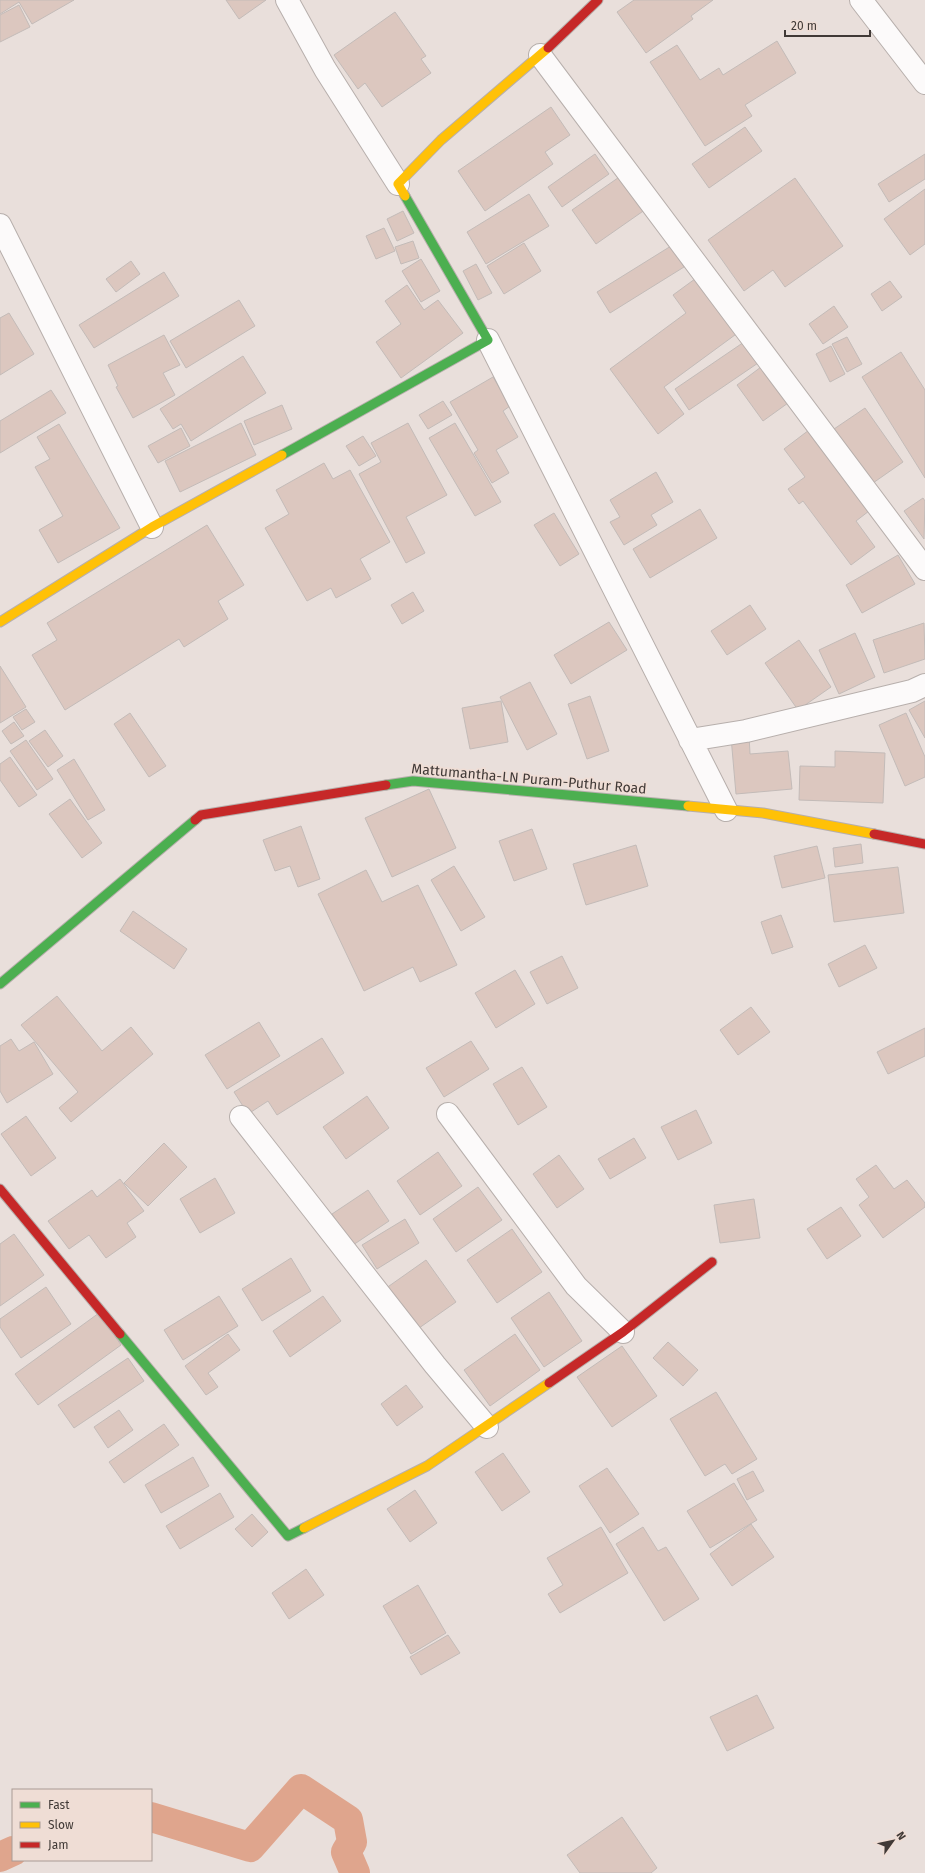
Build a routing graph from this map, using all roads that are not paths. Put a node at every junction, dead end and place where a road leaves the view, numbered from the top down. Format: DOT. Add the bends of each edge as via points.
graph roads {
  1 [pos="287,0"];
  2 [pos="598,0"];
  3 [pos="861,0"];
  4 [pos="540,55"];
  5 [pos="925,83"];
  6 [pos="398,184"];
  7 [pos="0,225"];
  8 [pos="488,340"];
  9 [pos="152,527"];
  10 [pos="925,569"];
  11 [pos="0,622"];
  12 [pos="925,685"];
  13 [pos="690,740"];
  14 [pos="726,810"];
  15 [pos="925,844"];
  16 [pos="0,984"];
  17 [pos="448,1114"];
  18 [pos="241,1117"];
  19 [pos="0,1189"];
  20 [pos="712,1262"];
  21 [pos="622,1332"];
  22 [pos="487,1427"];
  1 -- 6 [label="street" via="325,69"];
  2 -- 4 [label="street"];
  3 -- 5 [label="street"];
  4 -- 6 [label="street" via="441,140"];
  4 -- 10 [label="street"];
  6 -- 8 [label="street"];
  7 -- 9 [label="street"];
  8 -- 9 [label="street"];
  8 -- 13 [label="street"];
  9 -- 11 [label="street"];
  12 -- 13 [label="street" via="912,691 746,730"];
  13 -- 14 [label="street"];
  14 -- 15 [label="street, Mattumantha-LN Puram-Puthur Road" via="763,813"];
  14 -- 16 [label="street, Mattumantha-LN Puram-Puthur Road" via="413,781 201,814"];
  17 -- 21 [label="street" via="576,1286"];
  18 -- 22 [label="street" via="435,1365"];
  19 -- 22 [label="street" via="288,1536 427,1466"];
  20 -- 21 [label="street"];
  21 -- 22 [label="street"];
}
